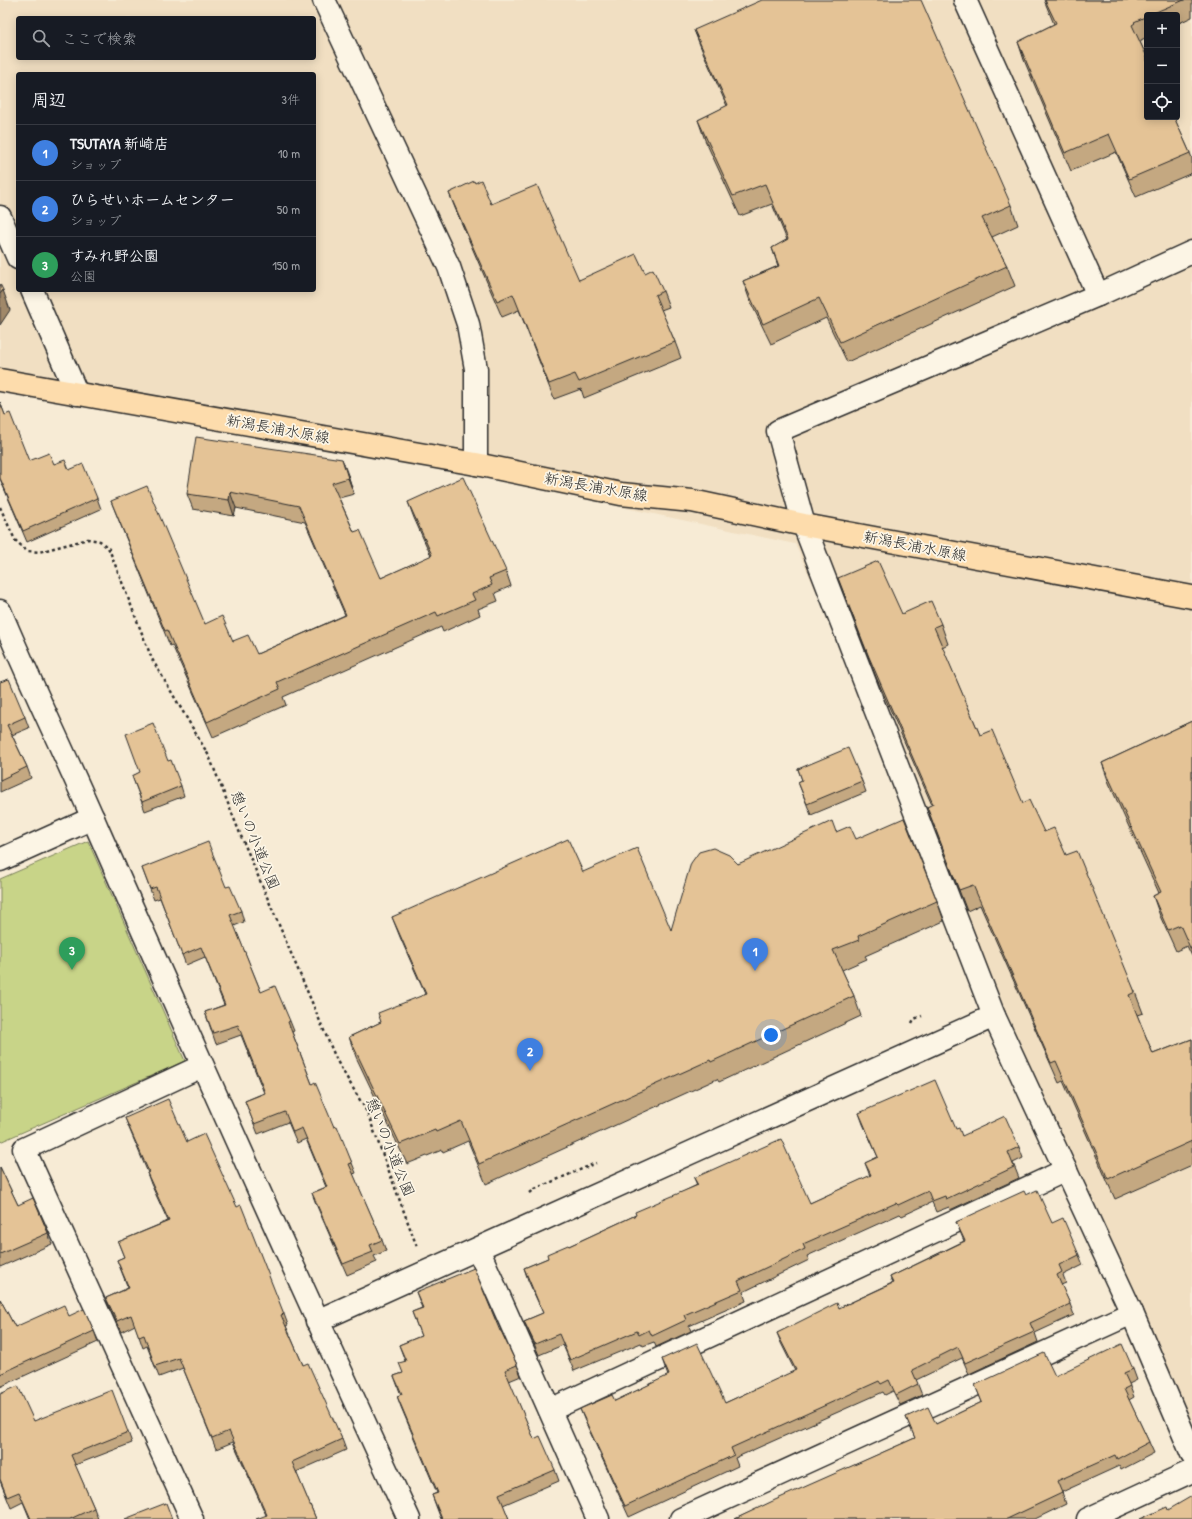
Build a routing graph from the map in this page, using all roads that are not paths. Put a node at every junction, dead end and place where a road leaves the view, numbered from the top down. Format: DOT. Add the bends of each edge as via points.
graph roads {
  1 [pos="324,0"];
  2 [pos="965,0"];
  3 [pos="0,217"];
  4 [pos="1192,252"];
  5 [pos="16,253"];
  6 [pos="33,292"];
  7 [pos="1098,295"];
  8 [pos="0,380"];
  9 [pos="77,394"];
  10 [pos="476,464"];
  11 [pos="804,525"];
  12 [pos="1192,597"];
  13 [pos="0,611"];
  14 [pos="7,648"];
  15 [pos="93,818"];
  16 [pos="0,860"];
  17 [pos="994,1016"];
  18 [pos="202,1066"];
  19 [pos="1066,1170"];
  20 [pos="478,1249"];
  21 [pos="1132,1313"];
  22 [pos="317,1321"];
  23 [pos="550,1410"];
  24 [pos="1192,1454"];
  25 [pos="1192,1471"];
  26 [pos="192,1519"];
  27 [pos="409,1519"];
  28 [pos="598,1519"];
  29 [pos="681,1519"];
  30 [pos="1088,1519"];
  1 -- 10 [label="street" via="449,267 468,324 476,369"];
  2 -- 7 [label="street"];
  3 -- 5 [label="street"];
  4 -- 7 [label="street"];
  6 -- 9 [label="street"];
  7 -- 11 [label="street" via="778,431"];
  8 -- 9 [label="main road, 新潟長浦水原線"];
  9 -- 10 [label="main road, 新潟長浦水原線"];
  10 -- 11 [label="main road, 新潟長浦水原線" via="621,494 692,501"];
  11 -- 12 [label="main road, 新潟長浦水原線"];
  11 -- 17 [label="street"];
  13 -- 14 [label="street"];
  14 -- 15 [label="street"];
  15 -- 16 [label="street"];
  15 -- 18 [label="street"];
  17 -- 19 [label="street"];
  17 -- 20 [label="street"];
  18 -- 22 [label="street"];
  18 -- 26 [label="street" via="24,1149"];
  19 -- 21 [label="street"];
  19 -- 23 [label="street"];
  20 -- 22 [label="street"];
  20 -- 23 [label="street"];
  21 -- 24 [label="street"];
  21 -- 29 [label="street"];
  22 -- 27 [label="street"];
  23 -- 28 [label="street"];
  25 -- 30 [label="street"];
}
